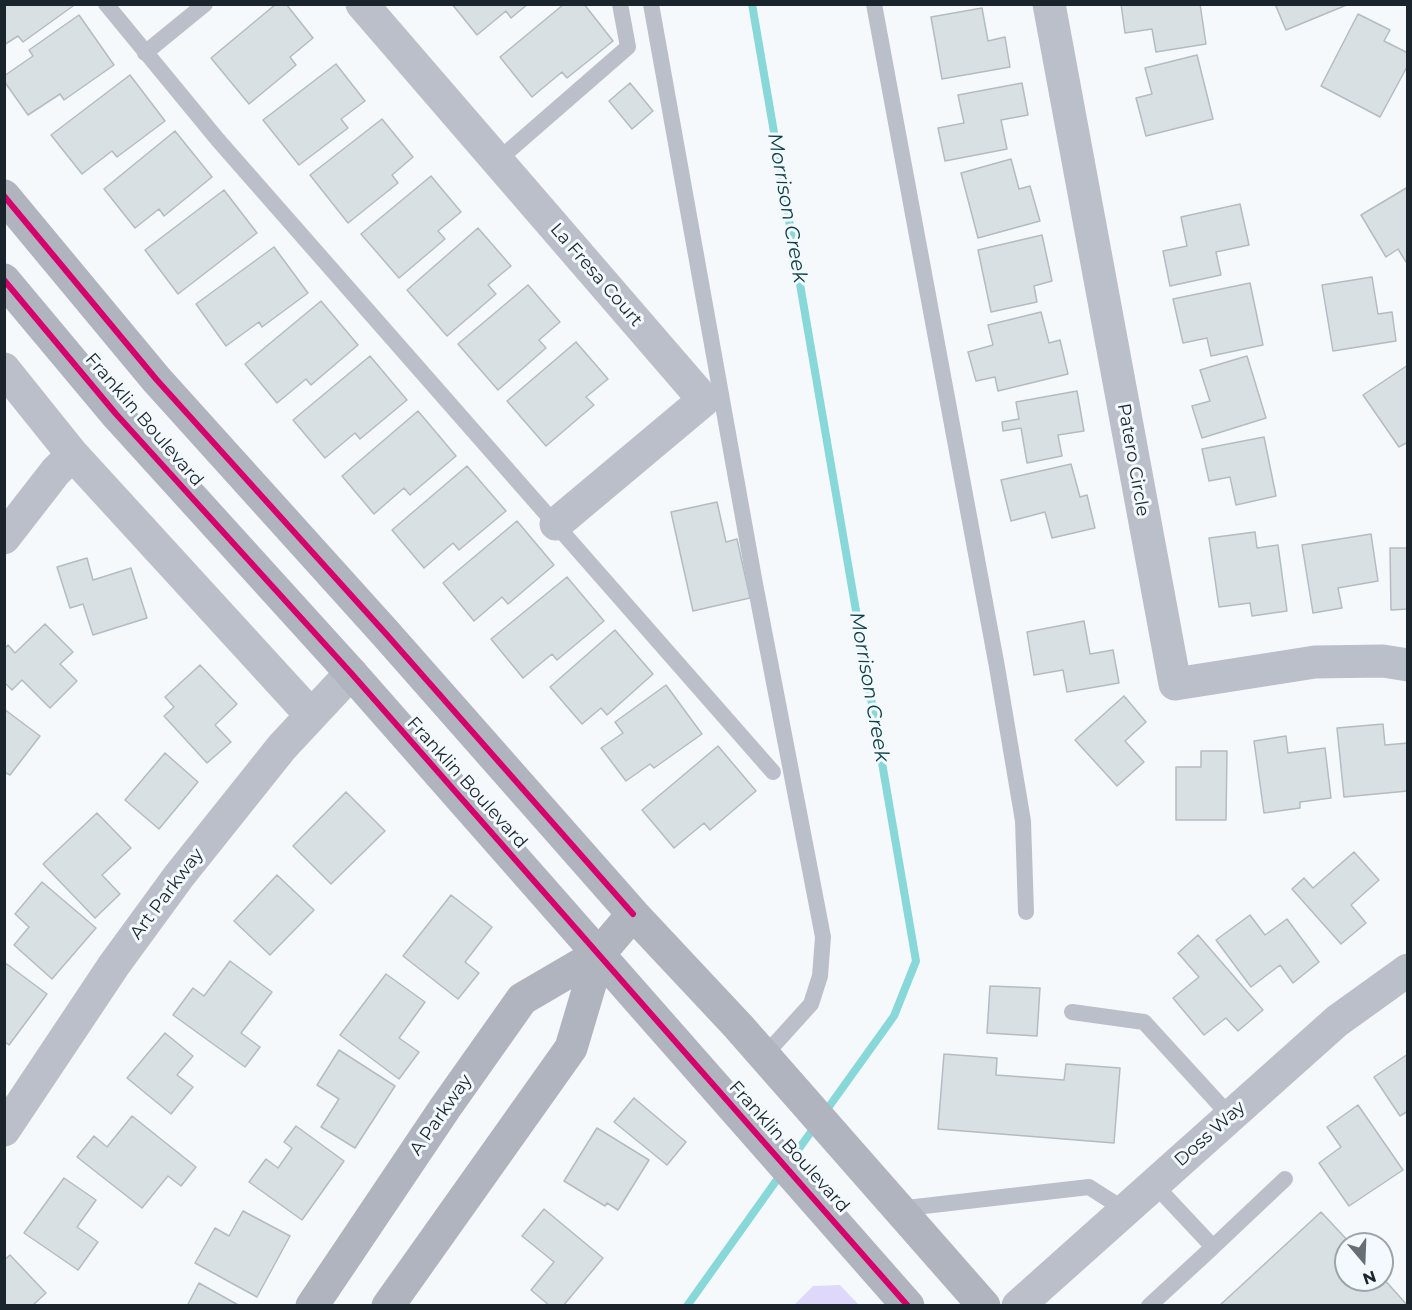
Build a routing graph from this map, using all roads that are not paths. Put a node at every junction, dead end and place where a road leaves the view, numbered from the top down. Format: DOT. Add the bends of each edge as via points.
graph roads {
  1 [pos="106,4"];
  2 [pos="205,4"];
  3 [pos="362,4"];
  4 [pos="620,4"];
  5 [pos="651,4"];
  6 [pos="874,4"];
  7 [pos="1049,4"];
  8 [pos="145,53"];
  9 [pos="497,161"];
  10 [pos="4,196"];
  11 [pos="4,280"];
  12 [pos="4,369"];
  13 [pos="73,455"];
  14 [pos="556,524"];
  15 [pos="4,538"];
  16 [pos="1407,665"];
  17 [pos="351,674"];
  18 [pos="311,715"];
  19 [pos="773,772"];
  20 [pos="1026,912"];
  21 [pos="633,914"];
  22 [pos="599,954"];
  23 [pos="1407,970"];
  24 [pos="1072,1012"];
  25 [pos="764,1056"];
  26 [pos="1230,1116"];
  27 [pos="4,1130"];
  28 [pos="1285,1179"];
  29 [pos="1154,1184"];
  30 [pos="898,1209"];
  31 [pos="1125,1210"];
  32 [pos="1213,1247"];
  33 [pos="312,1305"];
  34 [pos="388,1305"];
  35 [pos="908,1305"];
  36 [pos="984,1305"];
  37 [pos="1018,1305"];
  38 [pos="1149,1305"];
  1 -- 8 [label="lane"];
  2 -- 8 [label="lane"];
  3 -- 9 [label="street, La Fresa Court"];
  4 -- 9 [label="lane" via="628,46"];
  5 -- 25 [label="lane" via="823,937 820,976 811,1004"];
  6 -- 20 [label="lane" via="1023,821"];
  7 -- 16 [label="street, Patero Circle" via="1175,684 1315,662"];
  8 -- 14 [label="lane"];
  9 -- 14 [label="street, La Fresa Court" via="704,400"];
  10 -- 21 [label="main road, Franklin Boulevard" via="156,379"];
  11 -- 17 [label="main road, Franklin Boulevard" via="116,414"];
  12 -- 13 [label="street"];
  13 -- 15 [label="street"];
  13 -- 18 [label="street"];
  14 -- 19 [label="lane"];
  17 -- 18 [label="street, Art Parkway"];
  17 -- 22 [label="main road, Franklin Boulevard"];
  18 -- 27 [label="street, Art Parkway" via="172,885 101,983"];
  21 -- 22 [label="main road, A Parkway"];
  21 -- 25 [label="main road, Franklin Boulevard"];
  22 -- 33 [label="main road, A Parkway" via="522,999"];
  22 -- 34 [label="main road, A Parkway" via="571,1048"];
  22 -- 35 [label="main road, Franklin Boulevard"];
  23 -- 26 [label="street, Doss Way" via="1345,1014"];
  24 -- 26 [label="lane" via="1144,1022"];
  25 -- 30 [label="main road, Franklin Boulevard"];
  26 -- 29 [label="street, Doss Way"];
  28 -- 32 [label="lane"];
  29 -- 31 [label="street, Doss Way"];
  29 -- 32 [label="lane"];
  30 -- 31 [label="lane" via="1089,1187"];
  30 -- 36 [label="main road, Franklin Boulevard"];
  31 -- 37 [label="street, Doss Way"];
  32 -- 38 [label="lane"];
}
